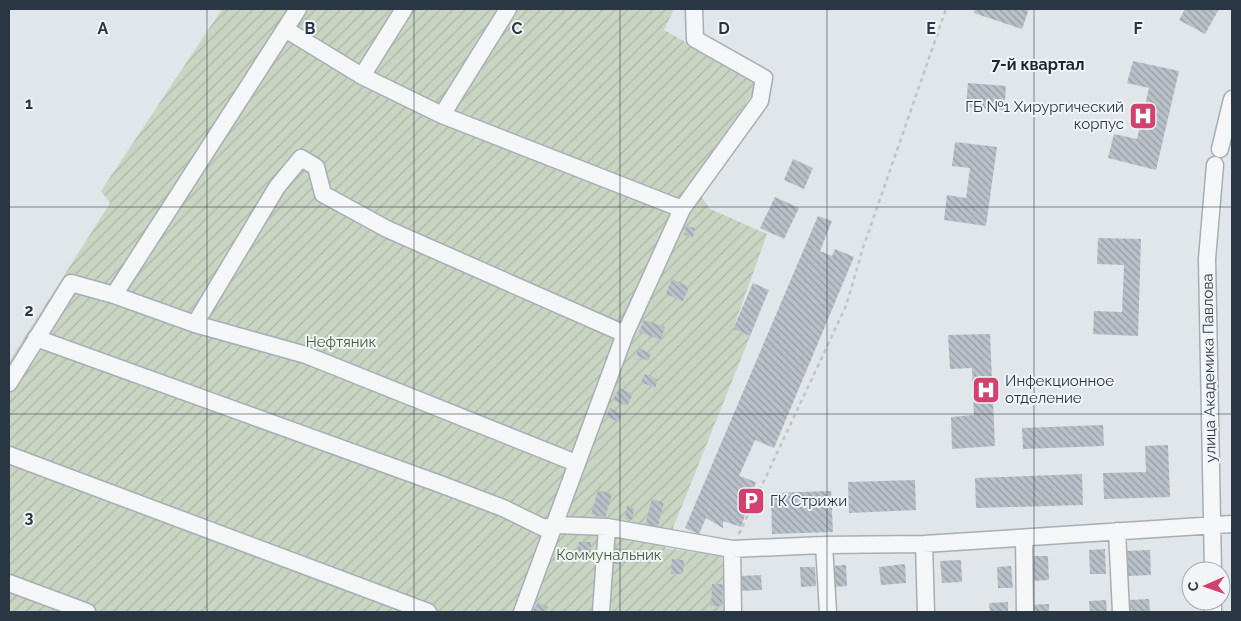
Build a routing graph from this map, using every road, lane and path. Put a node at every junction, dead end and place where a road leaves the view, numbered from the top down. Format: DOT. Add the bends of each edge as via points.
graph roads {
  1 [pos="298,9"];
  2 [pos="404,9"];
  3 [pos="508,9"];
  4 [pos="694,9"];
  5 [pos="946,9"];
  6 [pos="285,29"];
  7 [pos="362,76"];
  8 [pos="1232,99"];
  9 [pos="442,115"];
  10 [pos="1220,148"];
  11 [pos="1215,164"];
  12 [pos="682,209"];
  13 [pos="114,295"];
  14 [pos="195,324"];
  15 [pos="625,334"];
  16 [pos="36,338"];
  17 [pos="9,383"];
  18 [pos="9,455"];
  19 [pos="576,463"];
  20 [pos="1232,524"];
  21 [pos="556,525"];
  22 [pos="1212,525"];
  23 [pos="607,527"];
  24 [pos="1117,531"];
  25 [pos="1024,538"];
  26 [pos="924,544"];
  27 [pos="824,545"];
  28 [pos="732,549"];
  29 [pos="1213,561"];
  30 [pos="9,583"];
  31 [pos="87,612"];
  32 [pos="428,612"];
  33 [pos="522,612"];
  34 [pos="601,612"];
  35 [pos="733,612"];
  36 [pos="828,612"];
  37 [pos="926,612"];
  38 [pos="1025,612"];
  39 [pos="1120,612"];
  1 -- 6 [label="street"];
  2 -- 7 [label="street"];
  3 -- 9 [label="street"];
  4 -- 12 [label="street" via="695,39 764,78 760,101"];
  5 -- 28 [label="path" via="846,306"];
  6 -- 7 [label="street"];
  6 -- 13 [label="street"];
  7 -- 9 [label="street"];
  8 -- 10 [label="street"];
  9 -- 12 [label="street"];
  11 -- 22 [label="street, улица Академика Павлова" via="1207,259"];
  12 -- 15 [label="street"];
  13 -- 14 [label="street"];
  13 -- 16 [label="street" via="71,284"];
  14 -- 15 [label="street" via="277,186 301,158 316,167 322,194 386,229"];
  14 -- 19 [label="street" via="306,354"];
  15 -- 19 [label="street"];
  16 -- 17 [label="street"];
  16 -- 21 [label="street" via="503,508 544,528"];
  18 -- 32 [label="street"];
  19 -- 21 [label="street"];
  20 -- 22 [label="street"];
  21 -- 23 [label="street"];
  21 -- 33 [label="street"];
  22 -- 24 [label="street"];
  22 -- 29 [label="street, улица Академика Павлова"];
  23 -- 28 [label="street"];
  23 -- 34 [label="street"];
  24 -- 25 [label="street"];
  24 -- 39 [label="street"];
  25 -- 26 [label="street"];
  25 -- 38 [label="street"];
  26 -- 27 [label="street"];
  26 -- 37 [label="street"];
  27 -- 28 [label="street"];
  27 -- 36 [label="street"];
  28 -- 35 [label="street"];
  30 -- 31 [label="street"];
}
